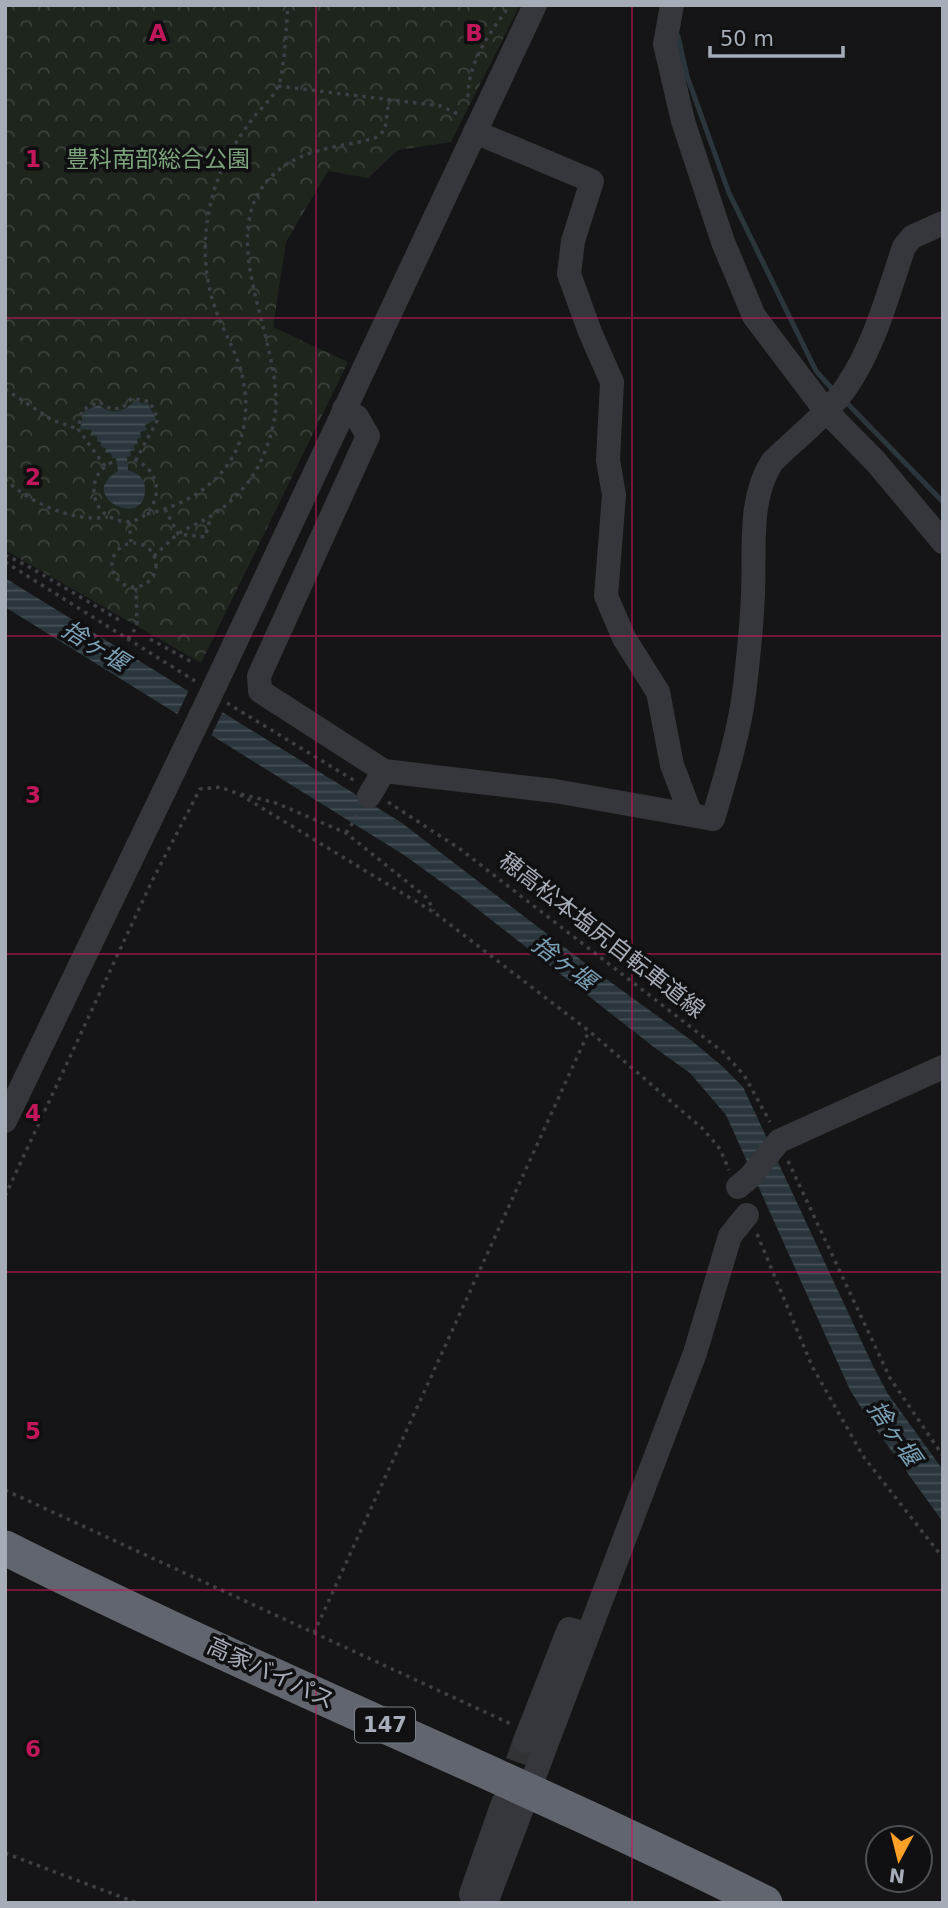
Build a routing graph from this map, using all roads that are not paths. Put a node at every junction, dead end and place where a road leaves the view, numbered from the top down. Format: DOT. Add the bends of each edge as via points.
graph roads {
  1 [pos="535,5"];
  2 [pos="673,5"];
  3 [pos="471,125"];
  4 [pos="943,223"];
  5 [pos="344,409"];
  6 [pos="825,410"];
  7 [pos="943,542"];
  8 [pos="384,771"];
  9 [pos="369,792"];
  10 [pos="691,815"];
  11 [pos="943,1067"];
  12 [pos="5,1121"];
  13 [pos="744,1182"];
  14 [pos="747,1215"];
  15 [pos="5,1548"];
  16 [pos="588,1634"];
  17 [pos="527,1737"];
  18 [pos="516,1796"];
  19 [pos="483,1903"];
  20 [pos="765,1903"];
  1 -- 3 [label="street"];
  2 -- 6 [label="street" via="665,44 683,121 723,242 754,316"];
  3 -- 5 [label="street"];
  3 -- 10 [label="street" via="592,181 573,241 569,274 612,382 608,460 614,495 606,596 624,638 658,692 672,765"];
  4 -- 6 [label="street" via="912,237 904,247 861,363"];
  5 -- 8 [label="street" via="357,417 368,436 258,687"];
  5 -- 12 [label="street"];
  6 -- 7 [label="street"];
  6 -- 10 [label="street" via="772,462 763,477 755,516 753,597 737,734 713,819"];
  8 -- 9 [label="street"];
  8 -- 10 [label="street" via="555,791"];
  11 -- 13 [label="street" via="779,1140"];
  14 -- 16 [label="street" via="730,1236 695,1353"];
  15 -- 18 [label="highway, 高家バイパス / 147" via="275,1675"];
  16 -- 17 [label="street" via="569,1629"];
  16 -- 18 [label="street"];
  18 -- 19 [label="street"];
  18 -- 20 [label="highway, 高家バイパス / 147"];
}
